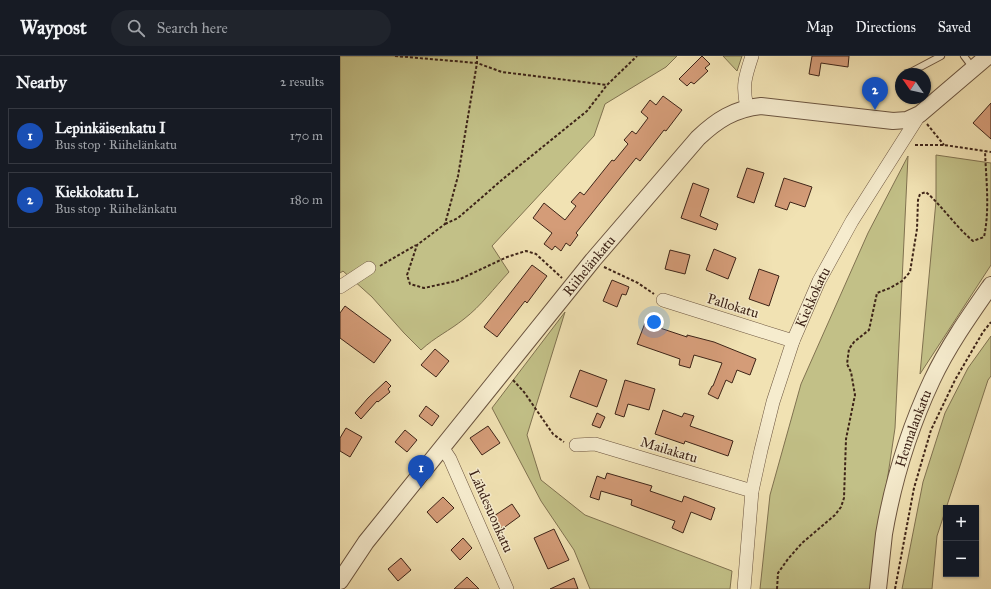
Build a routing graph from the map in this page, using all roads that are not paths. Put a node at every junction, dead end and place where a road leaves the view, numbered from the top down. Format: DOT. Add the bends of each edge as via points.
graph roads {
  1 [pos="752,56"];
  2 [pos="941,56"];
  3 [pos="964,56"];
  4 [pos="988,56"];
  5 [pos="918,68"];
  6 [pos="974,69"];
  7 [pos="747,108"];
  8 [pos="920,114"];
  9 [pos="374,267"];
  10 [pos="991,284"];
  11 [pos="340,287"];
  12 [pos="663,300"];
  13 [pos="793,341"];
  14 [pos="576,445"];
  15 [pos="442,447"];
  16 [pos="752,491"];
  17 [pos="340,581"];
  18 [pos="507,589"];
  19 [pos="744,589"];
  20 [pos="878,589"];
  1 -- 7 [label="street" via="745,77 744,95"];
  2 -- 5 [label="lane"];
  3 -- 6 [label="lane"];
  4 -- 6 [label="street, Kiekkokatu"];
  6 -- 8 [label="street, Kiekkokatu"];
  7 -- 8 [label="street, Riihelänkatu" via="761,106 893,122 907,120"];
  7 -- 15 [label="street, Riihelänkatu" via="712,124 698,138 593,260"];
  8 -- 13 [label="street, Kiekkokatu" via="852,221 819,281"];
  9 -- 11 [label="street"];
  10 -- 20 [label="street, Hennalankatu" via="962,326 932,380 912,428 896,479 884,534"];
  12 -- 13 [label="street, Pallokatu"];
  13 -- 16 [label="street, Kiekkokatu" via="774,402"];
  14 -- 16 [label="street, Mailakatu" via="595,444"];
  15 -- 17 [label="street, Riihelänkatu" via="366,542"];
  15 -- 18 [label="street, Lähdesuonkatu" via="450,459"];
  16 -- 19 [label="street, Kiekkokatu"];
}
